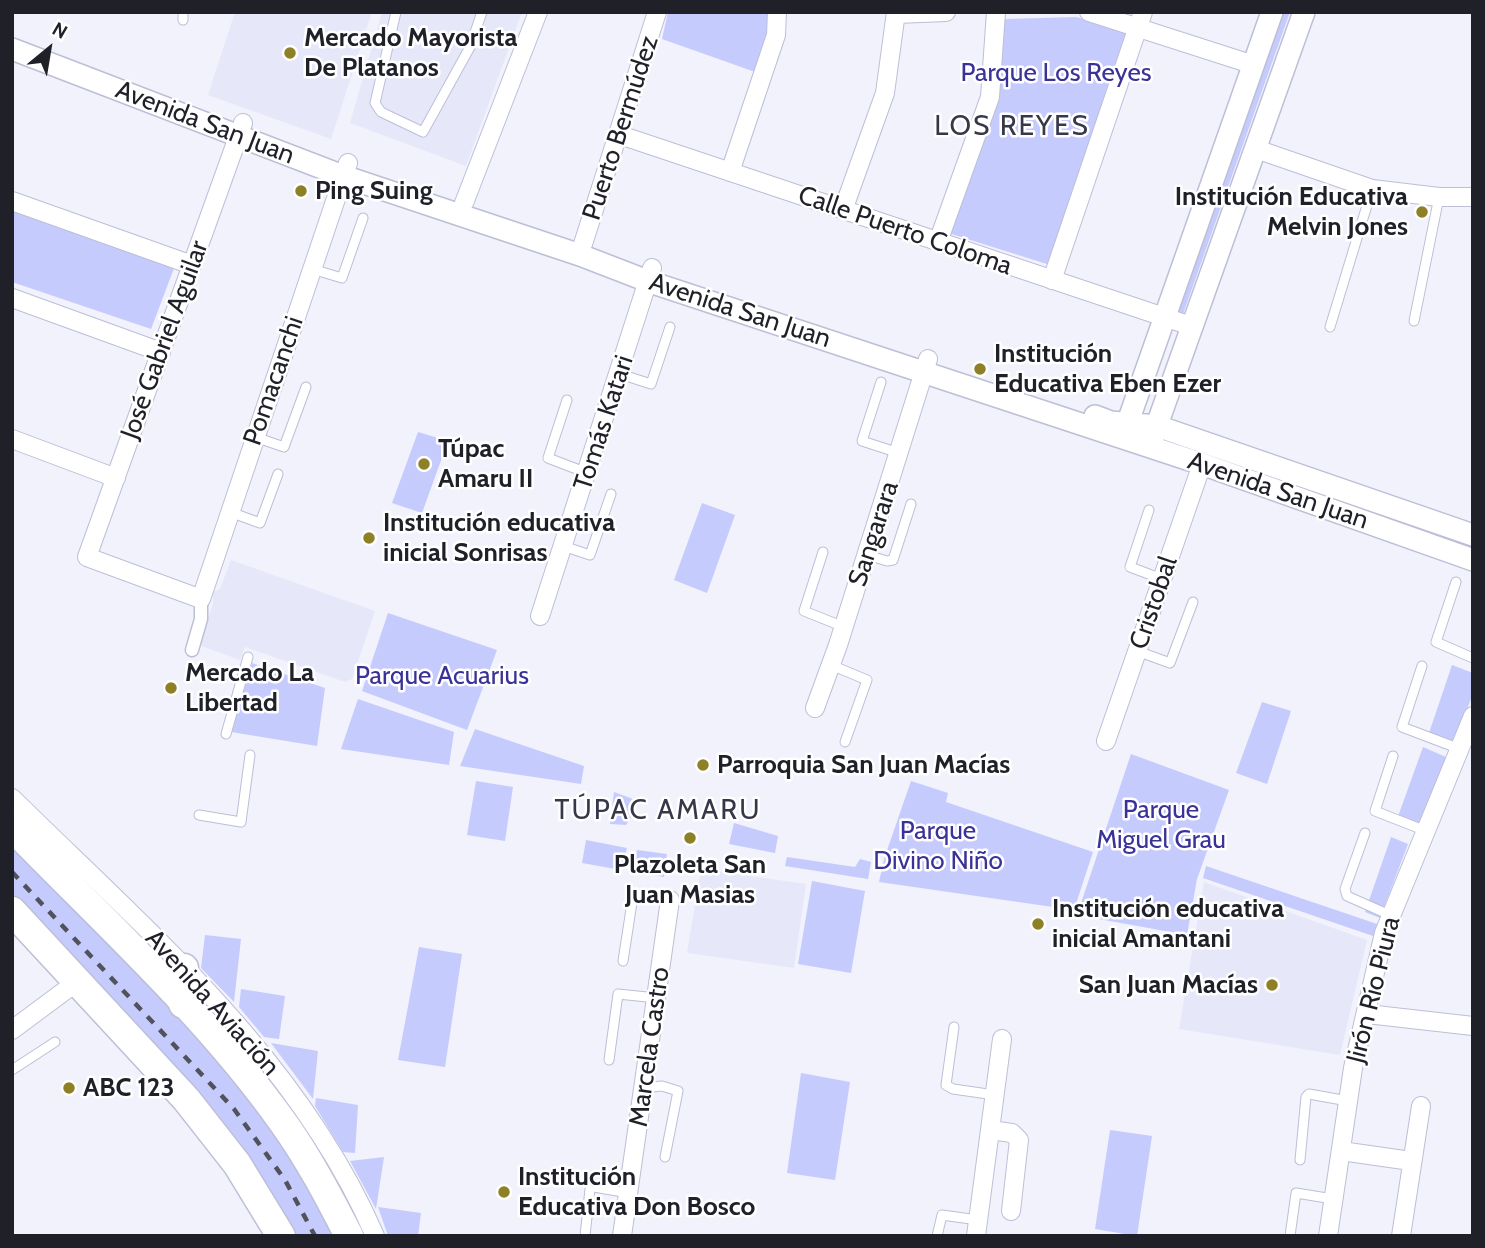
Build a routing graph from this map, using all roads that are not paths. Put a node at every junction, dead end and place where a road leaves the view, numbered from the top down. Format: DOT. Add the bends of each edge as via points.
graph roads {
  1 [pos="396,12"];
  2 [pos="482,12"];
  3 [pos="538,12"];
  4 [pos="657,12"];
  5 [pos="777,12"];
  6 [pos="946,12"];
  7 [pos="996,12"];
  8 [pos="1088,12"];
  9 [pos="1272,12"];
  10 [pos="1304,12"];
  11 [pos="896,13"];
  12 [pos="1141,19"];
  13 [pos="12,36"];
  14 [pos="12,49"];
  15 [pos="1254,65"];
  16 [pos="241,130"];
  17 [pos="620,135"];
  18 [pos="1256,149"];
  19 [pos="346,169"];
  20 [pos="730,172"];
  21 [pos="1372,189"];
  22 [pos="1439,197"];
  23 [pos="1473,197"];
  24 [pos="12,201"];
  25 [pos="464,203"];
  26 [pos="843,210"];
  27 [pos="363,218"];
  28 [pos="937,242"];
  29 [pos="583,244"];
  30 [pos="192,265"];
  31 [pos="312,269"];
  32 [pos="651,275"];
  33 [pos="1052,280"];
  34 [pos="12,298"];
  35 [pos="1166,317"];
  36 [pos="1413,321"];
  37 [pos="1191,326"];
  38 [pos="670,327"];
  39 [pos="1330,327"];
  40 [pos="161,352"];
  41 [pos="927,365"];
  42 [pos="620,374"];
  43 [pos="881,382"];
  44 [pos="306,387"];
  45 [pos="567,400"];
  46 [pos="1157,426"];
  47 [pos="1125,431"];
  48 [pos="256,437"];
  49 [pos="12,439"];
  50 [pos="1149,448"];
  51 [pos="899,453"];
  52 [pos="1202,464"];
  53 [pos="587,473"];
  54 [pos="278,474"];
  55 [pos="116,478"];
  56 [pos="611,494"];
  57 [pos="911,504"];
  58 [pos="1149,510"];
  59 [pos="230,513"];
  60 [pos="1472,533"];
  61 [pos="563,546"];
  62 [pos="823,552"];
  63 [pos="867,555"];
  64 [pos="1473,560"];
  65 [pos="1162,579"];
  66 [pos="1456,582"];
  67 [pos="201,599"];
  68 [pos="1192,602"];
  69 [pos="540,617"];
  70 [pos="844,627"];
  71 [pos="192,650"];
  72 [pos="1137,651"];
  73 [pos="248,657"];
  74 [pos="1473,658"];
  75 [pos="831,665"];
  76 [pos="1422,666"];
  77 [pos="815,708"];
  78 [pos="1473,716"];
  79 [pos="226,734"];
  80 [pos="1106,741"];
  81 [pos="845,742"];
  82 [pos="1460,749"];
  83 [pos="250,755"];
  84 [pos="1393,756"];
  85 [pos="12,798"];
  86 [pos="199,815"];
  87 [pos="12,827"];
  88 [pos="1426,831"];
  89 [pos="1365,833"];
  90 [pos="47,863"];
  91 [pos="85,869"];
  92 [pos="670,900"];
  93 [pos="12,911"];
  94 [pos="1392,916"];
  95 [pos="623,961"];
  96 [pos="184,968"];
  97 [pos="78,981"];
  98 [pos="657,998"];
  99 [pos="183,1003"];
  100 [pos="1367,1014"];
  101 [pos="1473,1026"];
  102 [pos="954,1027"];
  103 [pos="12,1030"];
  104 [pos="1002,1039"];
  105 [pos="55,1042"];
  106 [pos="609,1060"];
  107 [pos="12,1070"];
  108 [pos="643,1088"];
  109 [pos="995,1095"];
  110 [pos="1348,1101"];
  111 [pos="1421,1106"];
  112 [pos="990,1130"];
  113 [pos="1341,1151"];
  114 [pos="665,1157"];
  115 [pos="1300,1160"];
  116 [pos="1411,1161"];
  117 [pos="629,1193"];
  118 [pos="1334,1199"];
  119 [pos="1011,1211"];
  120 [pos="977,1228"];
  121 [pos="280,1234"];
  122 [pos="349,1236"];
  123 [pos="375,1236"];
  124 [pos="585,1236"];
  125 [pos="622,1236"];
  126 [pos="937,1236"];
  127 [pos="1290,1236"];
  128 [pos="1328,1236"];
  129 [pos="1401,1236"];
  1 -- 2 [label="lane" via="375,103 381,112 423,132 470,47"];
  3 -- 25 [label="street"];
  4 -- 17 [label="street, Puerto Bermúdez"];
  5 -- 20 [label="street" via="776,35"];
  6 -- 11 [label="street"];
  7 -- 28 [label="street" via="990,97"];
  8 -- 12 [label="street"];
  9 -- 15 [label="street"];
  10 -- 18 [label="street"];
  11 -- 26 [label="street" via="885,93"];
  12 -- 15 [label="street"];
  12 -- 33 [label="street"];
  13 -- 16 [label="street, Avenida San Juan"];
  14 -- 16 [label="street, Avenida San Juan"];
  15 -- 35 [label="street"];
  16 -- 19 [label="street, Avenida San Juan"];
  16 -- 30 [label="street, José Gabriel Aguilar"];
  17 -- 20 [label="street, Calle Puerto Coloma"];
  17 -- 29 [label="street, Puerto Bermúdez"];
  18 -- 21 [label="street"];
  18 -- 37 [label="street"];
  19 -- 25 [label="street, Avenida San Juan"];
  19 -- 31 [label="street, Pomacanchi"];
  19 -- 32 [label="street, Avenida San Juan" via="580,255"];
  20 -- 26 [label="street, Calle Puerto Coloma"];
  21 -- 22 [label="street"];
  21 -- 39 [label="lane"];
  22 -- 23 [label="street"];
  22 -- 36 [label="lane"];
  24 -- 30 [label="street"];
  25 -- 29 [label="street, Avenida San Juan"];
  26 -- 28 [label="street, Calle Puerto Coloma"];
  27 -- 31 [label="lane" via="342,278"];
  28 -- 33 [label="street, Calle Puerto Coloma"];
  29 -- 32 [label="street, Avenida San Juan"];
  30 -- 40 [label="street, José Gabriel Aguilar"];
  31 -- 48 [label="street, Pomacanchi"];
  32 -- 41 [label="street, Avenida San Juan"];
  32 -- 42 [label="street, Tomás Katari"];
  33 -- 35 [label="street, Calle Puerto Coloma"];
  34 -- 40 [label="street"];
  35 -- 37 [label="street, Calle Puerto Coloma"];
  35 -- 47 [label="street"];
  37 -- 46 [label="street"];
  38 -- 42 [label="lane" via="651,384"];
  40 -- 55 [label="street, José Gabriel Aguilar"];
  41 -- 47 [label="street, Avenida San Juan" via="1111,422"];
  41 -- 51 [label="street, Sangarara"];
  42 -- 53 [label="street, Tomás Katari"];
  43 -- 51 [label="lane" via="862,441"];
  44 -- 48 [label="lane" via="284,447"];
  45 -- 53 [label="lane" via="548,458"];
  46 -- 47 [label="street, Avenida San Juan"];
  46 -- 50 [label="street"];
  46 -- 60 [label="street, Avenida San Juan"];
  47 -- 50 [label="street, Avenida San Juan"];
  48 -- 59 [label="street, Pomacanchi"];
  49 -- 55 [label="street"];
  50 -- 52 [label="street, Avenida San Juan"];
  51 -- 63 [label="street, Sangarara"];
  52 -- 64 [label="street, Avenida San Juan"];
  52 -- 65 [label="street, Cristobal"];
  53 -- 61 [label="street, Tomás Katari"];
  54 -- 59 [label="lane" via="260,523"];
  55 -- 67 [label="street, José Gabriel Aguilar" via="88,558"];
  56 -- 61 [label="lane" via="590,555"];
  57 -- 63 [label="lane" via="893,560"];
  58 -- 65 [label="lane" via="1130,567"];
  59 -- 67 [label="street, Pomacanchi"];
  61 -- 69 [label="street, Tomás Katari"];
  62 -- 70 [label="lane" via="804,611"];
  63 -- 70 [label="street, Sangarara"];
  65 -- 72 [label="street, Cristobal"];
  66 -- 74 [label="lane" via="1436,642"];
  67 -- 71 [label="street"];
  68 -- 72 [label="lane" via="1170,663"];
  70 -- 75 [label="street, Sangarara"];
  72 -- 80 [label="street, Cristobal"];
  73 -- 79 [label="lane"];
  75 -- 77 [label="street, Sangarara"];
  75 -- 81 [label="lane" via="867,680"];
  76 -- 82 [label="lane" via="1402,727"];
  78 -- 82 [label="street, Jirón Río Piura"];
  82 -- 88 [label="street, Jirón Río Piura"];
  83 -- 86 [label="lane" via="241,822"];
  84 -- 88 [label="lane" via="1375,811"];
  85 -- 91 [label="street, Avenida Aviación"];
  87 -- 90 [label="main road, Avenida Aviación"];
  88 -- 94 [label="street, Jirón Río Piura"];
  89 -- 94 [label="lane" via="1345,889 1347,896"];
  90 -- 91 [label="main road"];
  90 -- 99 [label="main road, Avenida Aviación"];
  91 -- 96 [label="street, Avenida Aviación"];
  92 -- 95 [label="lane" via="633,896"];
  92 -- 98 [label="street, Marcela Castro"];
  93 -- 97 [label="main road"];
  94 -- 100 [label="street, Jirón Río Piura" via="1384,933"];
  96 -- 99 [label="main road"];
  96 -- 123 [label="street, Avenida Aviación" via="226,1011 300,1104 343,1172"];
  97 -- 103 [label="street"];
  97 -- 121 [label="main road" via="186,1099 237,1164"];
  98 -- 106 [label="lane" via="618,993"];
  98 -- 108 [label="street, Marcela Castro"];
  99 -- 122 [label="main road, Avenida Aviación" via="284,1122"];
  100 -- 101 [label="street"];
  100 -- 110 [label="street, Jirón Río Piura"];
  102 -- 109 [label="lane" via="946,1085"];
  104 -- 109 [label="street"];
  105 -- 107 [label="lane"];
  108 -- 114 [label="lane" via="662,1086 678,1091"];
  108 -- 117 [label="street, Marcela Castro"];
  109 -- 112 [label="street"];
  110 -- 113 [label="street, Jirón Río Piura"];
  110 -- 115 [label="lane" via="1307,1097"];
  111 -- 116 [label="street"];
  112 -- 119 [label="street" via="1012,1133 1019,1140"];
  112 -- 120 [label="street"];
  113 -- 116 [label="street"];
  113 -- 118 [label="street, Jirón Río Piura"];
  116 -- 129 [label="street"];
  117 -- 124 [label="lane" via="590,1189"];
  117 -- 125 [label="street, Marcela Castro"];
  118 -- 127 [label="lane" via="1296,1193"];
  118 -- 128 [label="street, Jirón Río Piura"];
  120 -- 126 [label="lane" via="942,1215"];
}
